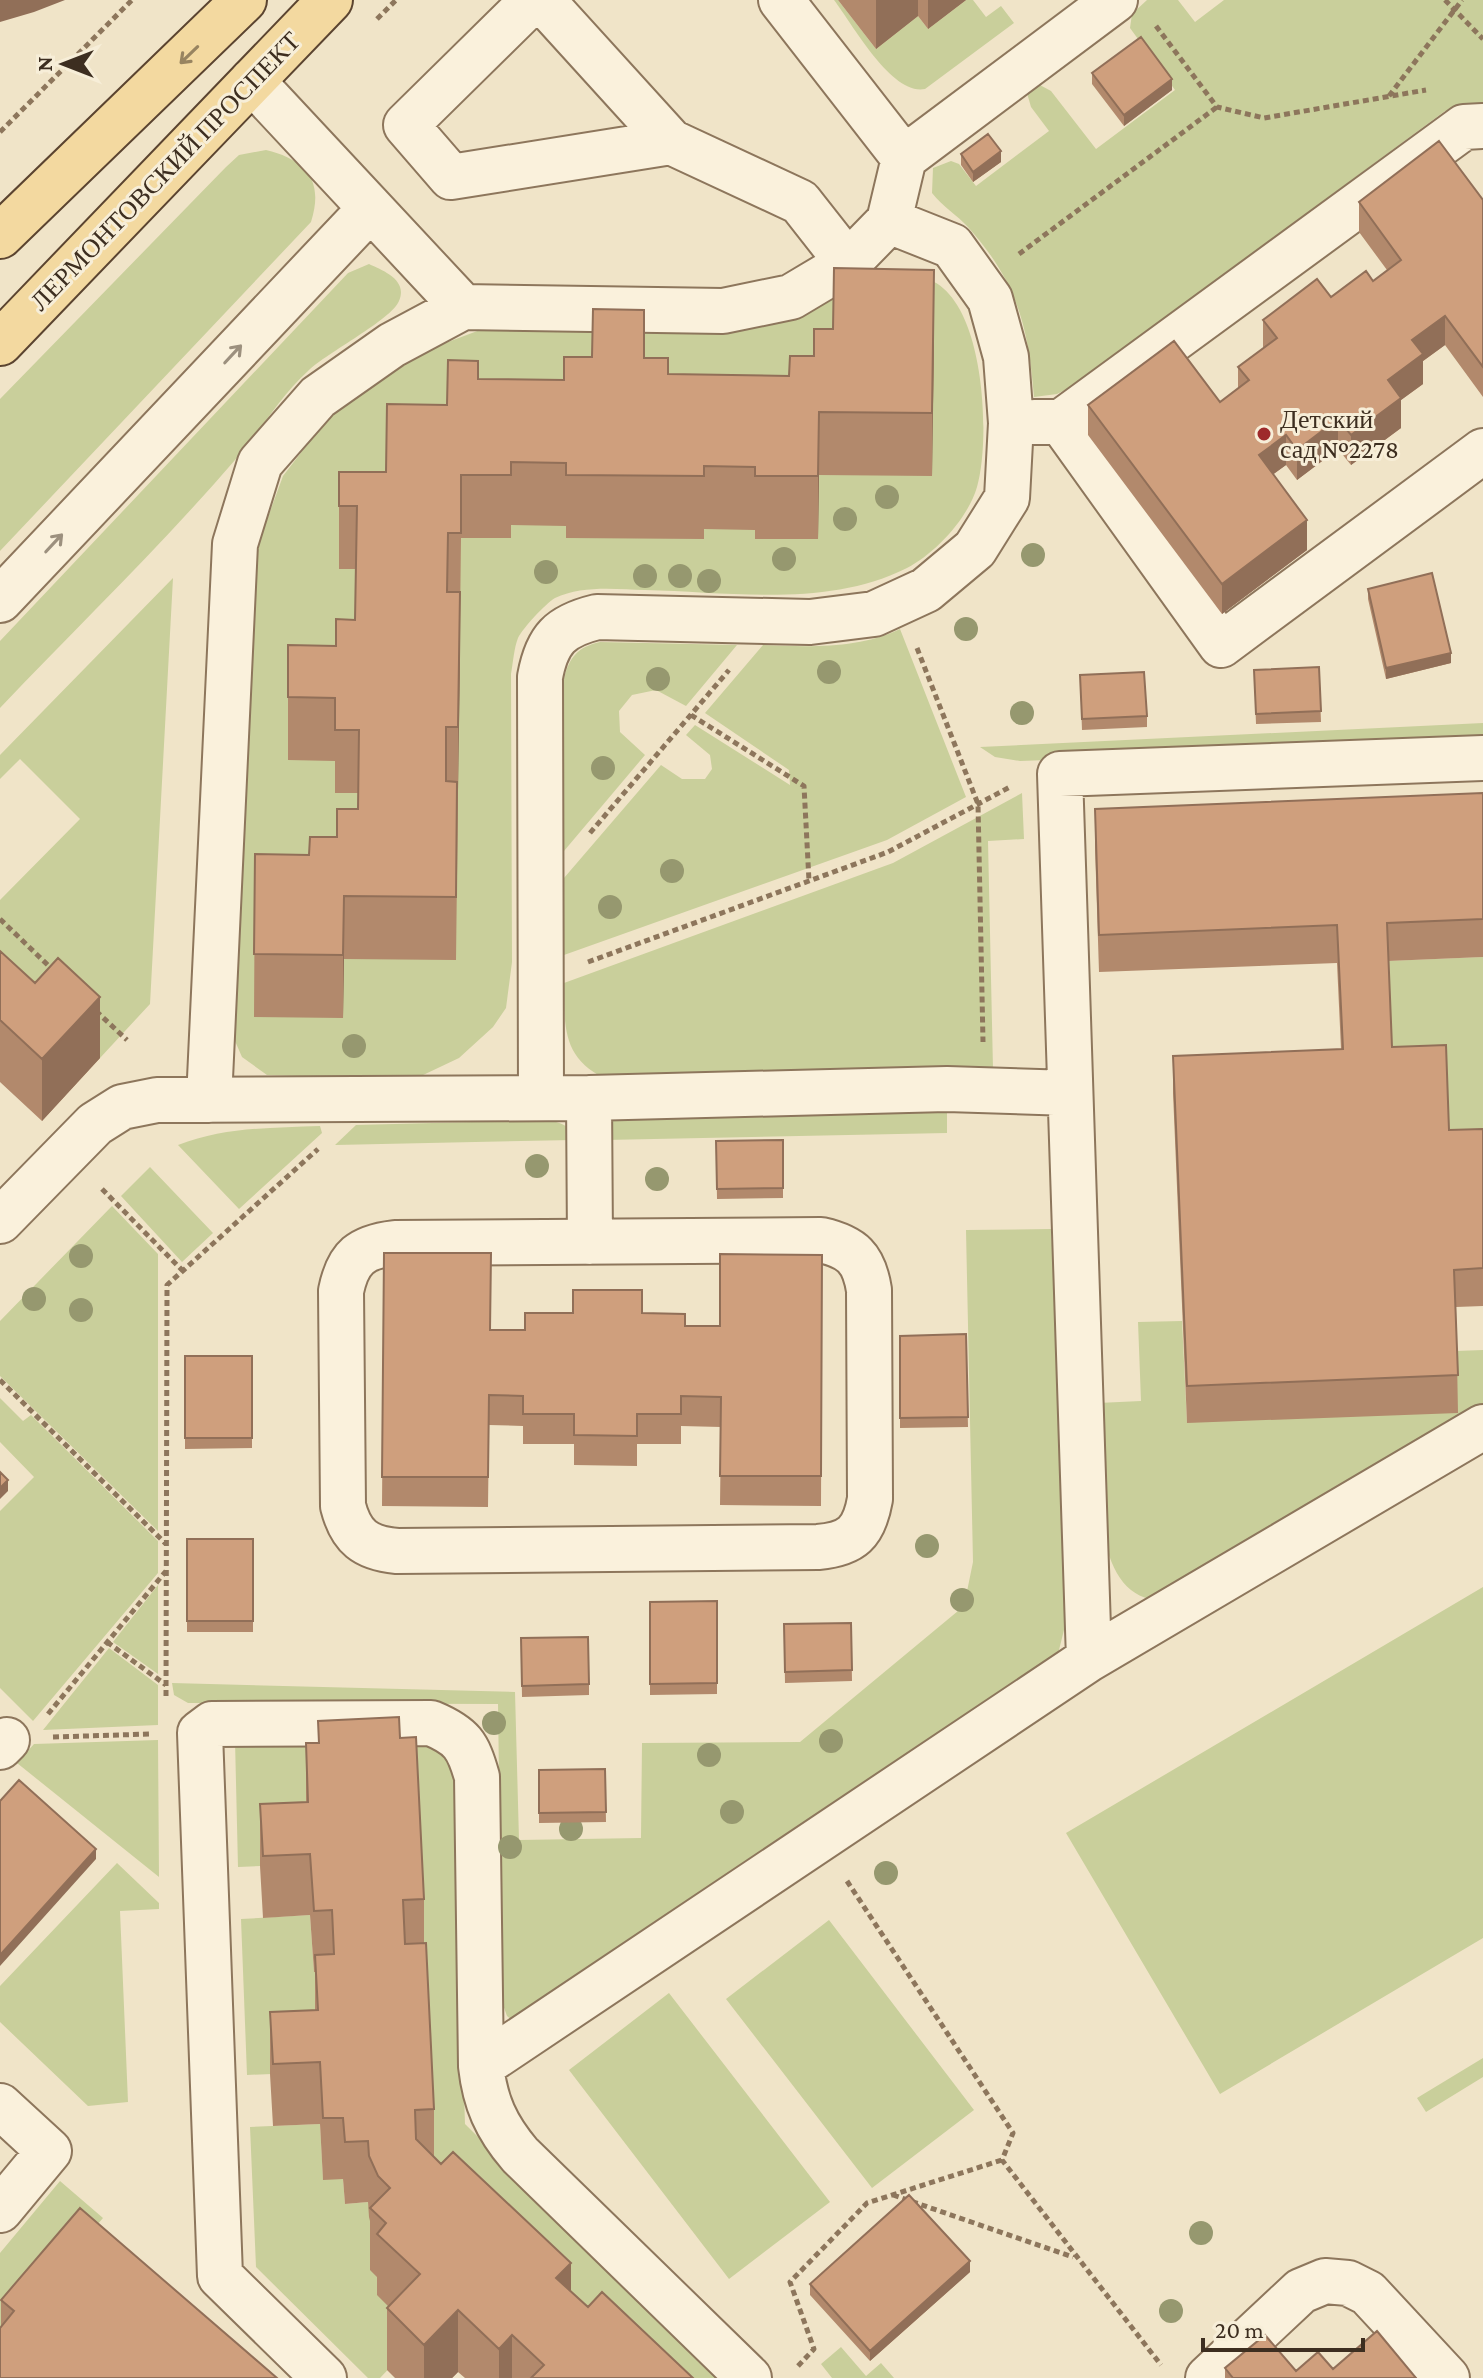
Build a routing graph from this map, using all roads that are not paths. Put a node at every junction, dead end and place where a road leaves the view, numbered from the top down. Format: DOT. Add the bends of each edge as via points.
graph roads {
  1 [pos="244,0"];
  2 [pos="330,0"];
  3 [pos="533,0"];
  4 [pos="542,0"];
  5 [pos="781,0"];
  6 [pos="1132,8"];
  7 [pos="252,81"];
  8 [pos="1477,134"];
  9 [pos="671,142"];
  10 [pos="904,158"];
  11 [pos="370,209"];
  12 [pos="889,221"];
  13 [pos="0,236"];
  14 [pos="848,263"];
  15 [pos="463,307"];
  16 [pos="0,343"];
  17 [pos="1061,422"];
  18 [pos="1011,423"];
  19 [pos="1483,451"];
  20 [pos="0,600"];
  21 [pos="1483,758"];
  22 [pos="1070,1093"];
  23 [pos="541,1098"];
  24 [pos="589,1098"];
  25 [pos="209,1100"];
  26 [pos="0,1221"];
  27 [pos="590,1242"];
  28 [pos="1483,1427"];
  29 [pos="1089,1659"];
  30 [pos="481,2066"];
  31 [pos="0,2106"];
  32 [pos="0,2210"];
  33 [pos="324,2378"];
  34 [pos="749,2378"];
  35 [pos="1208,2378"];
  36 [pos="1447,2378"];
  1 -- 13 [label="main road, one-way"];
  2 -- 7 [label="main road, ЛЕРМОНТОВСКИЙ ПРОСПЕКТ"];
  3 -- 9 [label="street" via="406,125 451,177"];
  4 -- 9 [label="street"];
  5 -- 10 [label="street"];
  6 -- 10 [label="street"];
  7 -- 11 [label="street"];
  7 -- 16 [label="main road, ЛЕРМОНТОВСКИЙ ПРОСПЕКТ"];
  8 -- 17 [label="street"];
  9 -- 14 [label="street" via="800,202"];
  10 -- 12 [label="street"];
  11 -- 15 [label="street"];
  20 -- 11 [label="street, one-way"];
  12 -- 14 [label="street"];
  12 -- 18 [label="street" via="952,246 990,299 1006,357"];
  14 -- 15 [label="street" via="791,297 723,311"];
  15 -- 25 [label="street" via="392,345 318,397 260,463 235,544"];
  17 -- 18 [label="street"];
  17 -- 19 [label="street" via="1221,645"];
  18 -- 23 [label="street" via="1007,498 975,549 926,590 874,614 810,622 597,617 569,624 545,651 540,677"];
  21 -- 22 [label="street" via="1060,774"];
  22 -- 24 [label="street" via="947,1089"];
  22 -- 29 [label="street"];
  23 -- 24 [label="street"];
  23 -- 25 [label="street"];
  24 -- 27 [label="street"];
  25 -- 26 [label="street" via="157,1100 122,1107 95,1124"];
  27 -- 27 [label="street" via="395,1243 355,1255 341,1291 343,1506 359,1540 397,1551 818,1547 841,1545 858,1536 867,1519 870,1484 869,1290 857,1254 821,1240"];
  28 -- 29 [label="street"];
  29 -- 30 [label="street"];
  30 -- 33 [label="street" via="477,1777 471,1755 456,1734 431,1723 408,1722 212,1724 183,1733 220,2276"];
  30 -- 34 [label="street" via="484,2092 502,2134"];
  31 -- 32 [label="street" via="49,2151"];
  35 -- 36 [label="street" via="1301,2291 1325,2281 1348,2283 1368,2293"];
}
